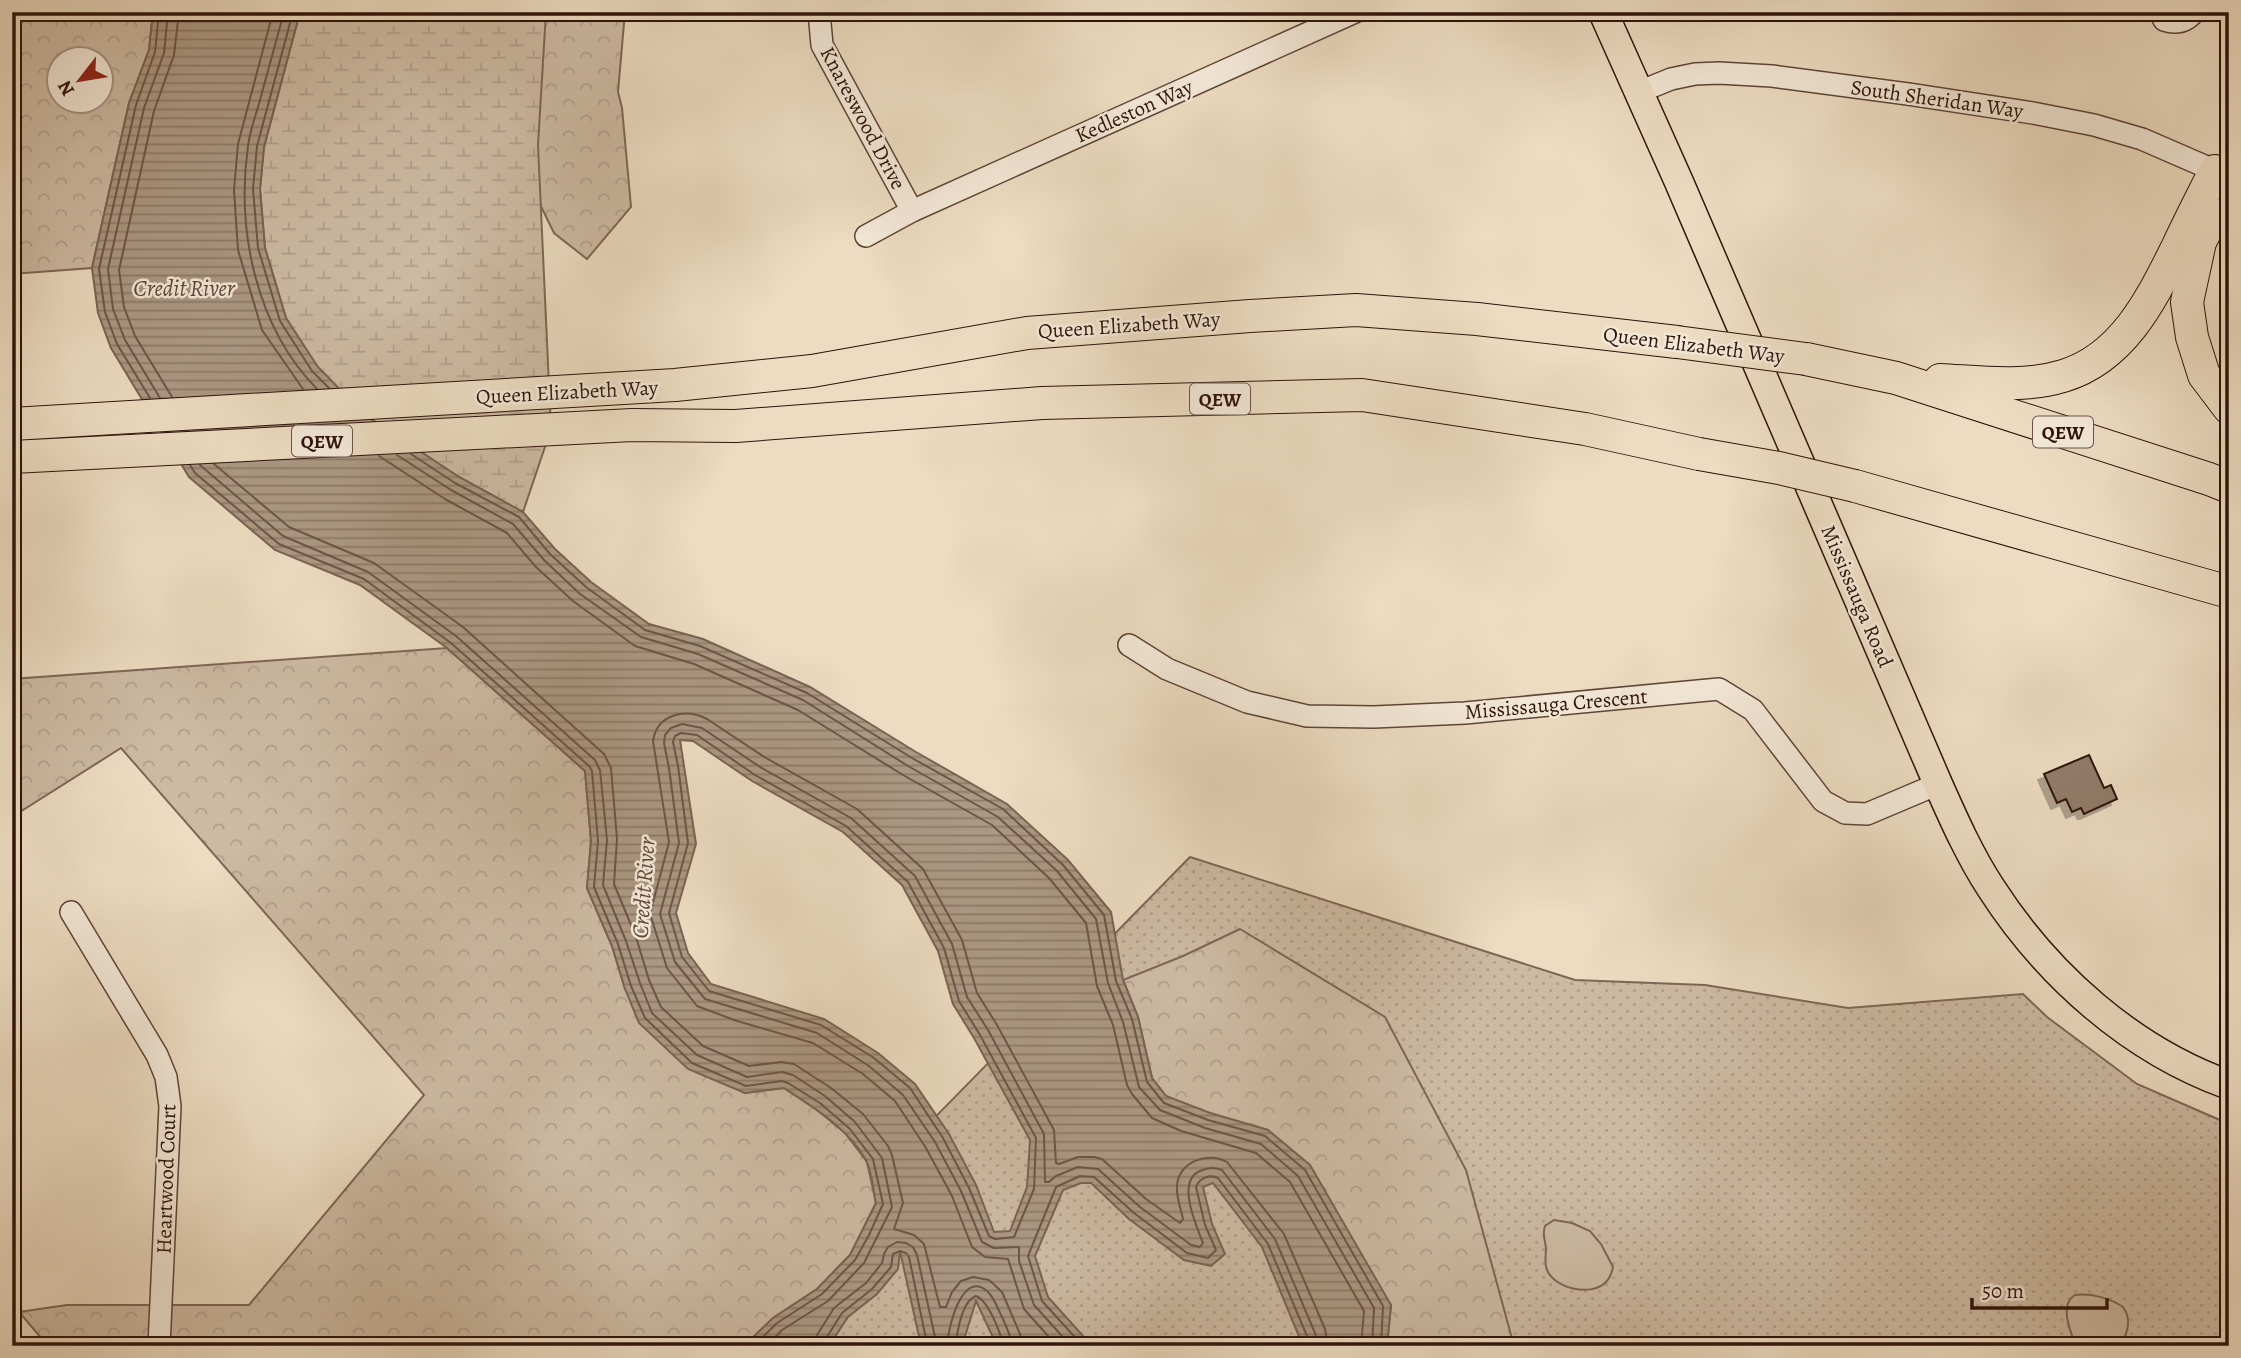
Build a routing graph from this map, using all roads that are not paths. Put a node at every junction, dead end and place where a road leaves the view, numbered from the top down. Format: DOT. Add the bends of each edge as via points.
graph roads {
  1 [pos="819,12"];
  2 [pos="1355,12"];
  3 [pos="1604,12"];
  4 [pos="2160,12"];
  5 [pos="2194,12"];
  6 [pos="1639,92"];
  7 [pos="2224,177"];
  8 [pos="912,211"];
  9 [pos="866,236"];
  10 [pos="1896,378"];
  11 [pos="2229,408"];
  12 [pos="12,424"];
  13 [pos="12,457"];
  14 [pos="2229,487"];
  15 [pos="2058,542"];
  16 [pos="2229,592"];
  17 [pos="2229,612"];
  18 [pos="1129,645"];
  19 [pos="1938,784"];
  20 [pos="71,912"];
  21 [pos="2229,1085"];
  22 [pos="159,1346"];
  1 -- 8 [label="street, Knareswood Drive" via="822,45"];
  2 -- 8 [label="street, Kedleston Way"];
  3 -- 6 [label="main road, Mississauga Road"];
  4 -- 5 [label="street" via="2164,20 2174,23"];
  6 -- 7 [label="street, South Sheridan Way" via="1671,79 1719,73 1908,94 2094,125 2142,139"];
  6 -- 19 [label="main road, Mississauga Road"];
  7 -- 10 [label="highway" via="2149,303 2125,336 2096,361 2064,376 2034,382"];
  7 -- 11 [label="highway" via="2200,242 2187,302 2204,375"];
  8 -- 9 [label="street, Knareswood Drive"];
  10 -- 12 [label="highway, Queen Elizabeth Way / QEW, bridge" via="1806,359 1677,342 1356,310 1027,333 812,371 629,388"];
  10 -- 14 [label="highway, Queen Elizabeth Way / QEW"];
  13 -- 15 [label="highway, Queen Elizabeth Way / QEW, bridge" via="632,425 736,426 1042,403 1363,396 1585,429 1779,468"];
  15 -- 16 [label="highway, Queen Elizabeth Way / QEW"];
  15 -- 17 [label="highway"];
  18 -- 19 [label="street, Mississauga Crescent" via="1167,669 1247,702 1307,716 1465,713 1719,689 1753,710 1823,801 1845,813 1867,814"];
  19 -- 21 [label="main road, Mississauga Road" via="1991,888 2057,971 2098,1010 2147,1046"];
  20 -- 22 [label="street, Heartwood Court" via="166,1077 170,1106"];
}
